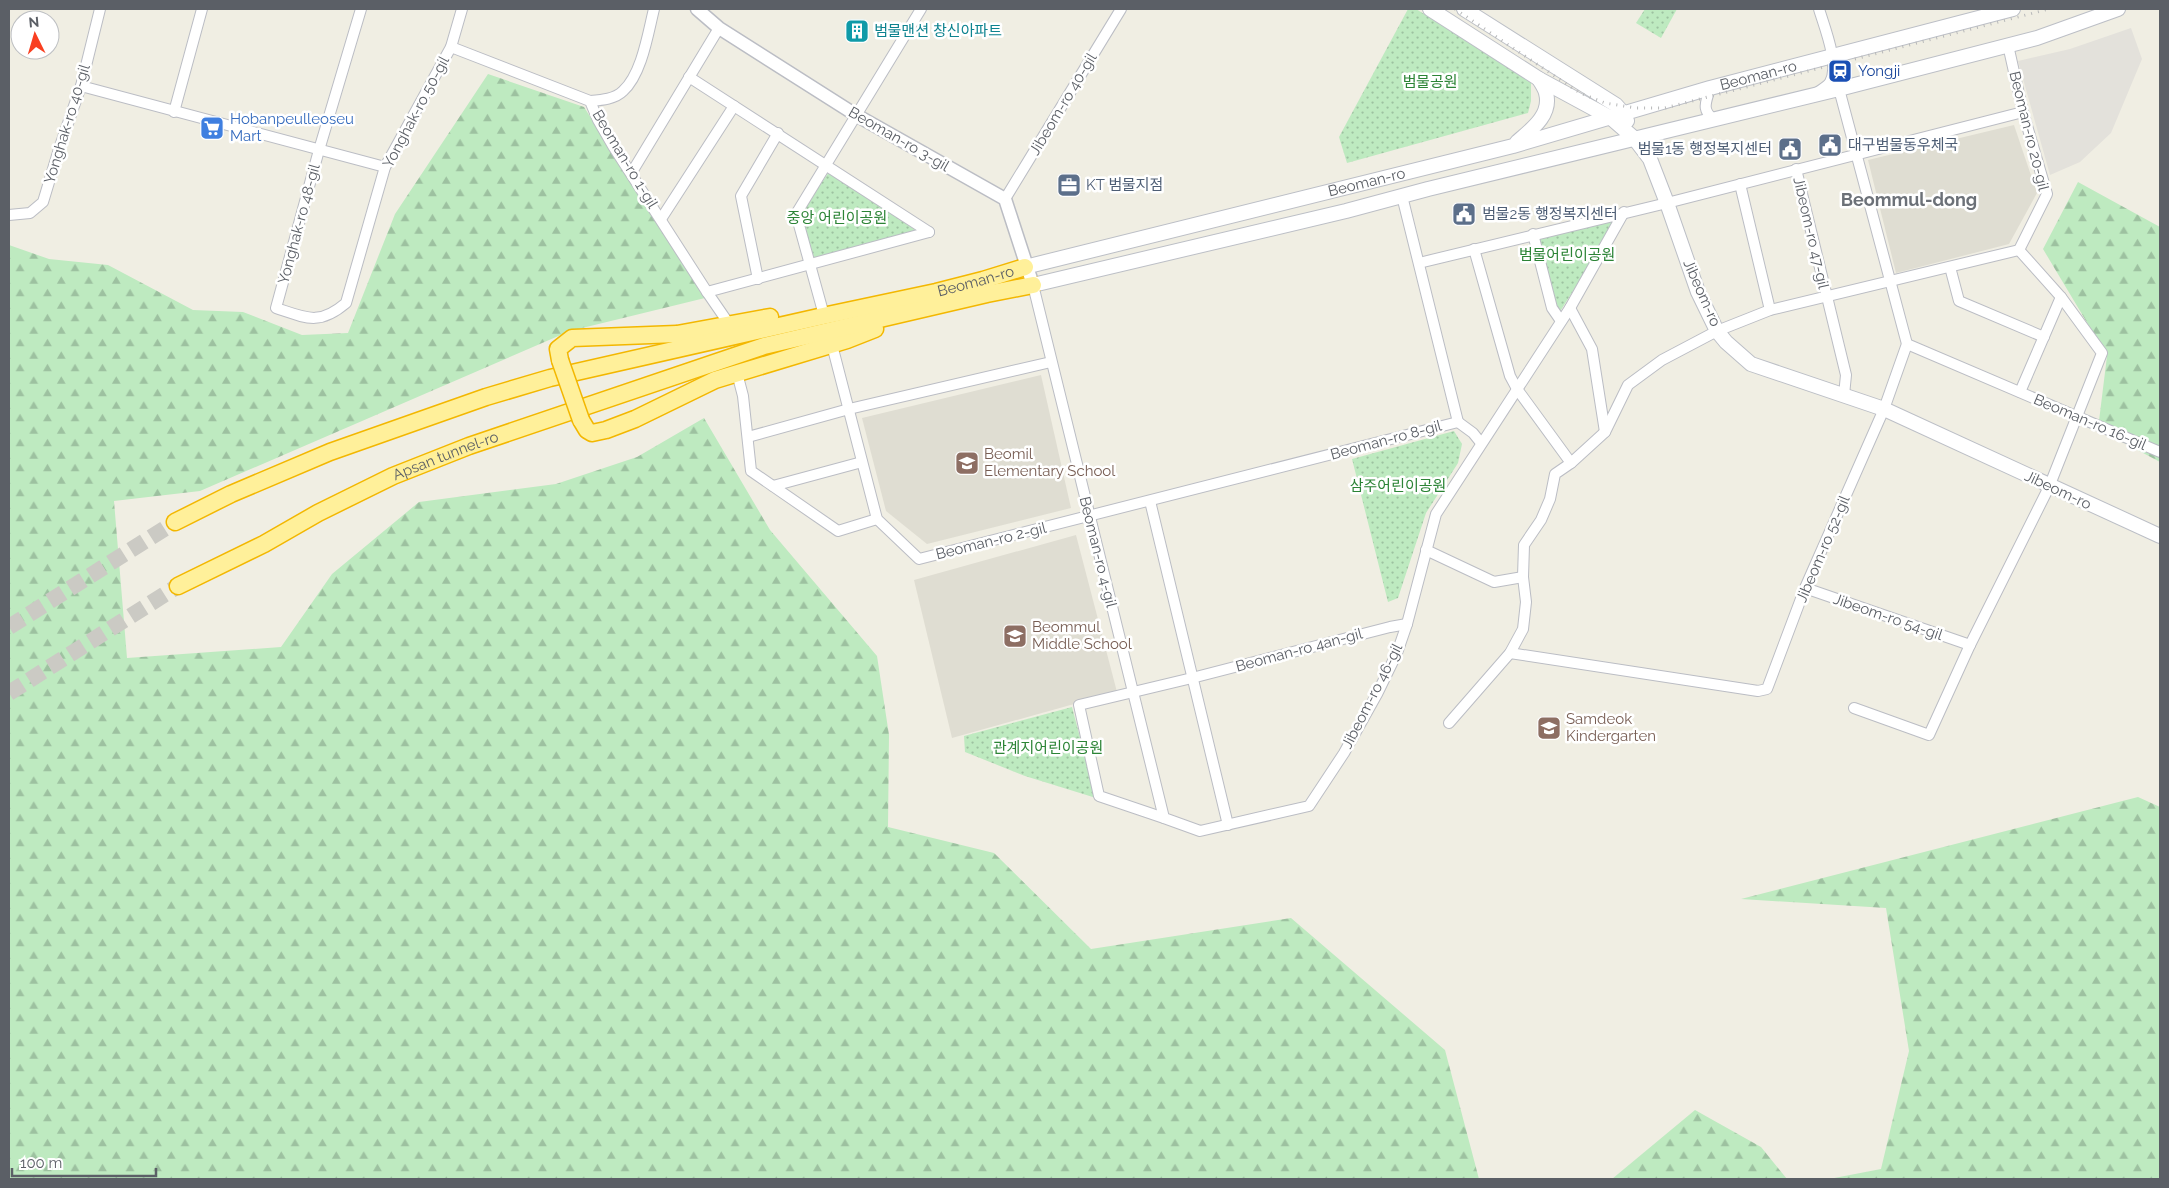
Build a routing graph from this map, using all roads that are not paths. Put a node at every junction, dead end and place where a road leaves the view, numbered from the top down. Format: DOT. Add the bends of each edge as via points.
graph roads {
  1 [pos="100,9"];
  2 [pos="202,9"];
  3 [pos="361,9"];
  4 [pos="462,9"];
  5 [pos="654,9"];
  6 [pos="696,9"];
  7 [pos="921,9"];
  8 [pos="1121,9"];
  9 [pos="1430,9"];
  10 [pos="1818,9"];
  11 [pos="2013,9"];
  12 [pos="2118,9"];
  13 [pos="1471,11"];
  14 [pos="719,28"];
  15 [pos="2008,45"];
  16 [pos="452,47"];
  17 [pos="1832,55"];
  18 [pos="689,77"];
  19 [pos="1539,79"];
  20 [pos="81,86"];
  21 [pos="1710,88"];
  22 [pos="1839,89"];
  23 [pos="1814,95"];
  24 [pos="590,101"];
  25 [pos="734,106"];
  26 [pos="174,112"];
  27 [pos="2023,112"];
  28 [pos="856,115"];
  29 [pos="1618,116"];
  30 [pos="1714,120"];
  31 [pos="778,133"];
  32 [pos="1634,138"];
  33 [pos="1513,146"];
  34 [pos="319,150"];
  35 [pos="1856,153"];
  36 [pos="826,165"];
  37 [pos="385,167"];
  38 [pos="1796,169"];
  39 [pos="632,172"];
  40 [pos="1740,184"];
  41 [pos="1402,196"];
  42 [pos="1005,199"];
  43 [pos="1667,203"];
  44 [pos="1624,212"];
  45 [pos="9,214"];
  46 [pos="661,219"];
  47 [pos="1533,234"];
  48 [pos="1474,249"];
  49 [pos="2019,250"];
  50 [pos="1420,262"];
  51 [pos="809,266"];
  52 [pos="1025,267"];
  53 [pos="1950,267"];
  54 [pos="758,278"];
  55 [pos="1890,282"];
  56 [pos="1033,285"];
  57 [pos="707,292"];
  58 [pos="936,292"];
  59 [pos="1826,297"];
  60 [pos="2061,297"];
  61 [pos="346,303"];
  62 [pos="822,308"];
  63 [pos="1570,308"];
  64 [pos="922,310"];
  65 [pos="1770,310"];
  66 [pos="1561,321"];
  67 [pos="729,324"];
  68 [pos="1717,330"];
  69 [pos="2044,337"];
  70 [pos="1907,344"];
  71 [pos="832,345"];
  72 [pos="726,358"];
  73 [pos="1051,362"];
  74 [pos="737,374"];
  75 [pos="1517,389"];
  76 [pos="2020,392"];
  77 [pos="1844,395"];
  78 [pos="849,409"];
  79 [pos="1884,409"];
  80 [pos="2076,416"];
  81 [pos="1458,422"];
  82 [pos="1605,432"];
  83 [pos="748,437"];
  84 [pos="1481,444"];
  85 [pos="2160,452"];
  86 [pos="862,462"];
  87 [pos="1571,463"];
  88 [pos="773,486"];
  89 [pos="2049,487"];
  90 [pos="1150,502"];
  91 [pos="1089,517"];
  92 [pos="877,519"];
  93 [pos="175,522"];
  94 [pos="2160,536"];
  95 [pos="1426,550"];
  96 [pos="1523,577"];
  97 [pos="178,586"];
  98 [pos="1805,588"];
  99 [pos="1407,624"];
  100 [pos="1970,645"];
  101 [pos="1510,653"];
  102 [pos="1192,678"];
  103 [pos="1132,692"];
  104 [pos="1854,708"];
  105 [pos="1449,723"];
  106 [pos="1164,818"];
  107 [pos="1228,825"];
  1 -- 20 [label="street, Yonghak-ro 40-gil"];
  2 -- 26 [label="street"];
  3 -- 34 [label="street, Yonghak-ro 48-gil"];
  4 -- 16 [label="street, Yonghak-ro 50-gil"];
  5 -- 24 [label="street" via="634,79 622,92 607,100"];
  6 -- 14 [label="street, Beoman-ro 3-gil"];
  7 -- 28 [label="street"];
  8 -- 42 [label="street, Jibeom-ro 40-gil"];
  9 -- 19 [label="main road"];
  10 -- 17 [label="street"];
  11 -- 17 [label="main road, Beoman-ro"];
  12 -- 15 [label="main road" via="2038,38"];
  13 -- 29 [label="main road" via="1616,105"];
  14 -- 18 [label="street"];
  14 -- 28 [label="street, Beoman-ro 3-gil"];
  15 -- 22 [label="main road"];
  15 -- 27 [label="street, Beoman-ro 20-gil"];
  16 -- 24 [label="street, Beoman-ro 1-gil"];
  16 -- 37 [label="street, Yonghak-ro 50-gil"];
  17 -- 21 [label="main road, Beoman-ro"];
  17 -- 23 [label="street" via="1834,72 1830,83"];
  18 -- 25 [label="street"];
  18 -- 39 [label="street"];
  19 -- 29 [label="main road"];
  19 -- 33 [label="main road" via="1547,93 1540,122"];
  20 -- 26 [label="street"];
  20 -- 45 [label="street, Yonghak-ro 40-gil" via="43,202 30,213"];
  21 -- 29 [label="main road, Beoman-ro"];
  21 -- 30 [label="street" via="1705,106 1706,114"];
  22 -- 23 [label="main road, Beoman-ro"];
  22 -- 35 [label="street"];
  23 -- 30 [label="main road, Beoman-ro"];
  24 -- 39 [label="street, Beoman-ro 1-gil" via="598,120"];
  25 -- 31 [label="street"];
  25 -- 46 [label="street"];
  26 -- 34 [label="street"];
  27 -- 35 [label="street"];
  27 -- 49 [label="street, Beoman-ro 20-gil" via="2047,194"];
  28 -- 36 [label="street"];
  28 -- 42 [label="street, Beoman-ro 3-gil"];
  29 -- 32 [label="main road, Jibeom-ro"];
  29 -- 33 [label="main road, Beoman-ro"];
  30 -- 32 [label="main road, Beoman-ro"];
  31 -- 36 [label="street"];
  31 -- 54 [label="street" via="740,196"];
  32 -- 41 [label="main road, Beoman-ro"];
  32 -- 43 [label="main road, Jibeom-ro" via="1650,159"];
  33 -- 52 [label="main road, Beoman-ro"];
  34 -- 37 [label="street"];
  34 -- 61 [label="street, Yonghak-ro 48-gil" via="276,308 321,319"];
  35 -- 38 [label="street"];
  35 -- 55 [label="street"];
  36 -- 51 [label="street" via="796,214"];
  36 -- 51 [label="street" via="929,232"];
  37 -- 61 [label="street, Yonghak-ro 50-gil"];
  38 -- 40 [label="street"];
  38 -- 59 [label="street, Jibeom-ro 47-gil"];
  39 -- 46 [label="street, Beoman-ro 1-gil"];
  40 -- 43 [label="street"];
  40 -- 65 [label="street"];
  41 -- 50 [label="street, Beoman-ro 8-gil"];
  41 -- 56 [label="main road, Beoman-ro"];
  42 -- 52 [label="street"];
  43 -- 44 [label="street"];
  43 -- 68 [label="main road, Jibeom-ro" via="1698,292"];
  44 -- 47 [label="street"];
  44 -- 63 [label="street, Jibeom-ro 46-gil"];
  46 -- 57 [label="street, Beoman-ro 1-gil"];
  47 -- 48 [label="street"];
  47 -- 66 [label="street" via="1552,308"];
  48 -- 50 [label="street"];
  48 -- 75 [label="street" via="1510,376"];
  49 -- 53 [label="street, Jibeom-ro 47-gil"];
  49 -- 60 [label="street"];
  50 -- 81 [label="street, Beoman-ro 8-gil"];
  51 -- 54 [label="street"];
  51 -- 62 [label="street"];
  52 -- 56 [label="street"];
  52 -- 58 [label="highway, Beoman-ro"];
  53 -- 55 [label="street, Jibeom-ro 47-gil"];
  53 -- 69 [label="street" via="1959,301"];
  54 -- 57 [label="street"];
  55 -- 59 [label="street, Jibeom-ro 47-gil"];
  55 -- 70 [label="street"];
  56 -- 64 [label="highway, Beoman-ro"];
  56 -- 73 [label="street, Beoman-ro 4-gil"];
  57 -- 67 [label="street, Beoman-ro 1-gil"];
  58 -- 62 [label="highway"];
  58 -- 93 [label="highway, Beoman-ro" via="550,378 455,407 330,452"];
  59 -- 65 [label="street, Jibeom-ro 47-gil"];
  59 -- 77 [label="street, Jibeom-ro 47-gil" via="1846,376"];
  60 -- 69 [label="street, Beoman-ro 16-gil"];
  60 -- 80 [label="street" via="2102,353"];
  62 -- 67 [label="highway"];
  63 -- 66 [label="street, Jibeom-ro 46-gil"];
  63 -- 82 [label="street" via="1592,349"];
  64 -- 71 [label="highway"];
  64 -- 72 [label="highway, Beoman-ro" via="764,346"];
  65 -- 68 [label="street, Jibeom-ro 47-gil"];
  66 -- 75 [label="street, Jibeom-ro 46-gil"];
  67 -- 74 [label="highway, bridge" via="676,334 572,338 558,349 581,420 586,430 592,433 635,419 715,380"];
  68 -- 77 [label="main road, Jibeom-ro" via="1751,364"];
  68 -- 82 [label="street, Jibeom-ro 47-gil" via="1662,360 1628,385"];
  69 -- 76 [label="street, Beoman-ro 16-gil"];
  70 -- 76 [label="street, Beoman-ro 16-gil"];
  70 -- 79 [label="street, Jibeom-ro 52-gil"];
  71 -- 74 [label="highway"];
  71 -- 78 [label="street"];
  72 -- 97 [label="highway, Apsan tunnel-ro" via="469,446 393,476"];
  73 -- 78 [label="street"];
  73 -- 91 [label="street, Beoman-ro 4-gil"];
  74 -- 83 [label="street"];
  75 -- 84 [label="street, Jibeom-ro 46-gil"];
  75 -- 87 [label="street"];
  76 -- 80 [label="street, Beoman-ro 16-gil"];
  77 -- 79 [label="main road, Jibeom-ro"];
  78 -- 83 [label="street"];
  78 -- 86 [label="street"];
  79 -- 89 [label="main road, Jibeom-ro"];
  79 -- 98 [label="street, Jibeom-ro 52-gil"];
  80 -- 85 [label="street, Beoman-ro 16-gil"];
  80 -- 89 [label="street"];
  81 -- 84 [label="street"];
  81 -- 90 [label="street, Beoman-ro 8-gil"];
  82 -- 87 [label="street"];
  83 -- 88 [label="street" via="752,471"];
  84 -- 95 [label="street, Jibeom-ro 46-gil" via="1436,514"];
  86 -- 88 [label="street"];
  86 -- 92 [label="street"];
  87 -- 96 [label="street" via="1556,474 1550,499 1524,545"];
  88 -- 92 [label="street" via="838,531"];
  89 -- 94 [label="main road, Jibeom-ro"];
  89 -- 100 [label="street"];
  90 -- 91 [label="street, Beoman-ro 8-gil"];
  90 -- 102 [label="street"];
  91 -- 92 [label="street, Beoman-ro 2-gil" via="919,559"];
  91 -- 103 [label="street, Beoman-ro 4-gil"];
  95 -- 96 [label="street" via="1494,582"];
  95 -- 99 [label="street, Jibeom-ro 46-gil"];
  96 -- 101 [label="street" via="1526,602 1523,629"];
  98 -- 100 [label="street, Jibeom-ro 54-gil"];
  98 -- 101 [label="street, Jibeom-ro 52-gil" via="1766,690"];
  99 -- 102 [label="street, Beoman-ro 4an-gil"];
  99 -- 107 [label="street, Jibeom-ro 46-gil" via="1377,694 1309,806"];
  100 -- 104 [label="street" via="1929,734"];
  101 -- 105 [label="street"];
  102 -- 103 [label="street, Beoman-ro 4an-gil"];
  102 -- 107 [label="street"];
  103 -- 106 [label="street, Beoman-ro 4-gil"];
  103 -- 106 [label="street, Beoman-ro 4an-gil" via="1078,705 1099,796"];
  106 -- 107 [label="street" via="1200,831"];
}
